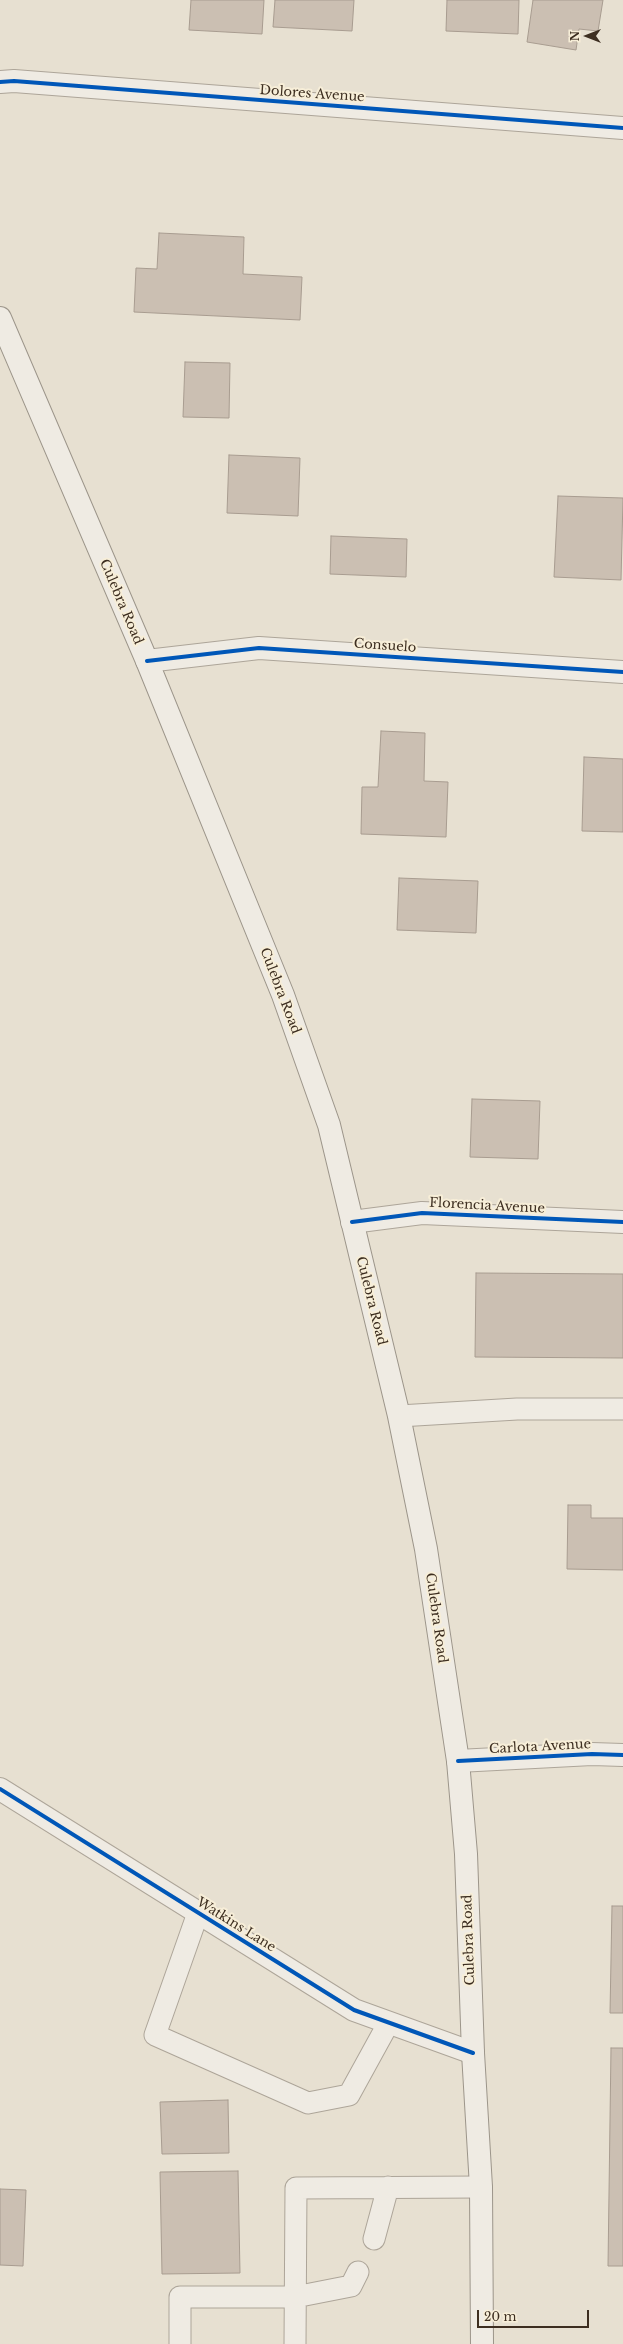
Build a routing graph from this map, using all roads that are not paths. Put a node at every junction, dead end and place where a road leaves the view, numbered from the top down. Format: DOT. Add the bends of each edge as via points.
graph roads {
  1 [pos="0,82"];
  2 [pos="623,128"];
  3 [pos="0,318"];
  4 [pos="147,661"];
  5 [pos="623,672"];
  6 [pos="352,1222"];
  7 [pos="623,1222"];
  8 [pos="623,1409"];
  9 [pos="399,1416"];
  10 [pos="623,1755"];
  11 [pos="458,1761"];
  12 [pos="0,1789"];
  13 [pos="198,1913"];
  14 [pos="388,2024"];
  15 [pos="472,2053"];
  16 [pos="388,2187"];
  17 [pos="481,2187"];
  18 [pos="374,2239"];
  19 [pos="358,2272"];
  20 [pos="295,2297"];
  21 [pos="180,2344"];
  22 [pos="295,2344"];
  23 [pos="482,2344"];
  1 -- 2 [label="main road, Dolores Avenue" via="14,81"];
  3 -- 4 [label="main road, Culebra Road"];
  4 -- 5 [label="main road, Consuelo" via="259,648"];
  4 -- 6 [label="main road, Culebra Road" via="283,995 329,1125"];
  6 -- 7 [label="main road, Florencia Avenue" via="422,1213"];
  6 -- 9 [label="main road, Culebra Road"];
  8 -- 9 [label="lane" via="517,1409"];
  9 -- 11 [label="main road, Culebra Road" via="426,1549"];
  10 -- 11 [label="main road, Carlota Avenue" via="592,1754"];
  11 -- 15 [label="main road, Culebra Road" via="466,1854"];
  12 -- 13 [label="main road, Watkins Lane"];
  13 -- 14 [label="main road, Watkins Lane" via="354,2010"];
  13 -- 14 [label="lane" via="155,2035 308,2103 349,2095"];
  14 -- 15 [label="main road, Watkins Lane"];
  15 -- 17 [label="main road, Culebra Road"];
  16 -- 17 [label="lane"];
  16 -- 18 [label="lane"];
  16 -- 20 [label="lane" via="296,2188"];
  17 -- 23 [label="main road, Culebra Road"];
  19 -- 20 [label="lane" via="351,2286"];
  20 -- 21 [label="lane" via="180,2297"];
  20 -- 22 [label="lane"];
}
